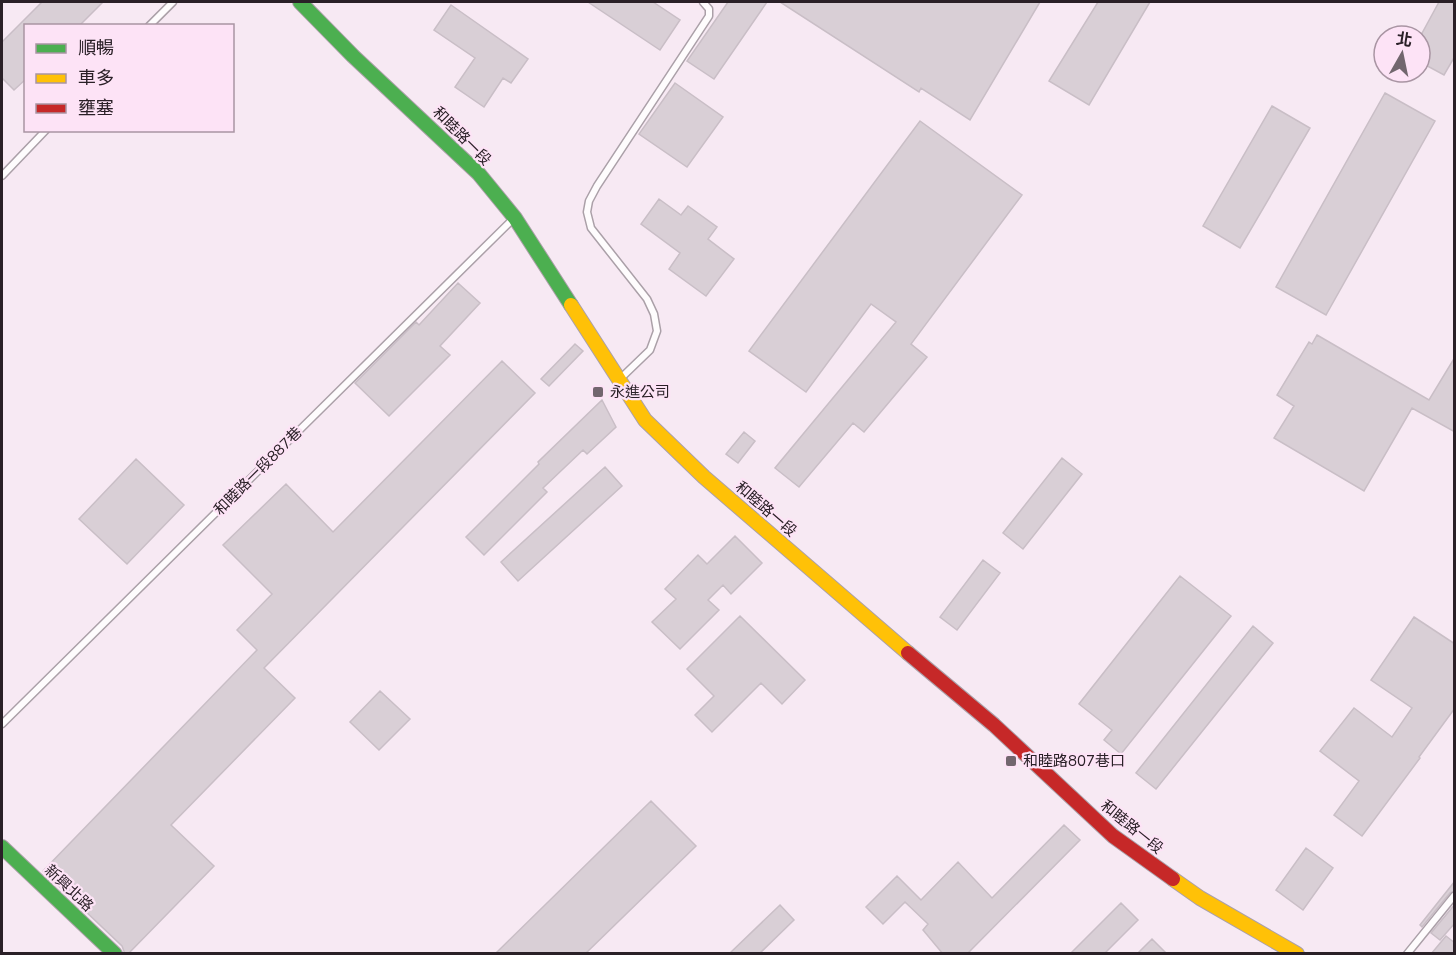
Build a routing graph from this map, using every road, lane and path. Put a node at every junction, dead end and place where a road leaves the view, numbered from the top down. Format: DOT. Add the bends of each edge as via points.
graph roads {
  1 [pos="173,2"];
  2 [pos="300,2"];
  3 [pos="703,2"];
  4 [pos="151,24"];
  5 [pos="44,132"];
  6 [pos="2,176"];
  7 [pos="515,218"];
  8 [pos="619,380"];
  9 [pos="2,724"];
  10 [pos="2,847"];
  11 [pos="1455,896"];
  12 [pos="115,954"];
  13 [pos="1298,954"];
  14 [pos="1407,954"];
  1 -- 4 [label="lane"];
  2 -- 7 [label="street, 和睦路一段" via="479,174"];
  3 -- 8 [label="lane" via="709,16 589,201 591,228 647,299 654,314 657,332 650,350"];
  5 -- 6 [label="lane"];
  7 -- 8 [label="street, 和睦路一段"];
  7 -- 9 [label="lane, 和睦路一段887巷"];
  8 -- 13 [label="street, 和睦路一段" via="645,420 704,477 994,725 1113,836 1200,898"];
  10 -- 12 [label="street, 新興北路"];
  11 -- 14 [label="lane"];
}
